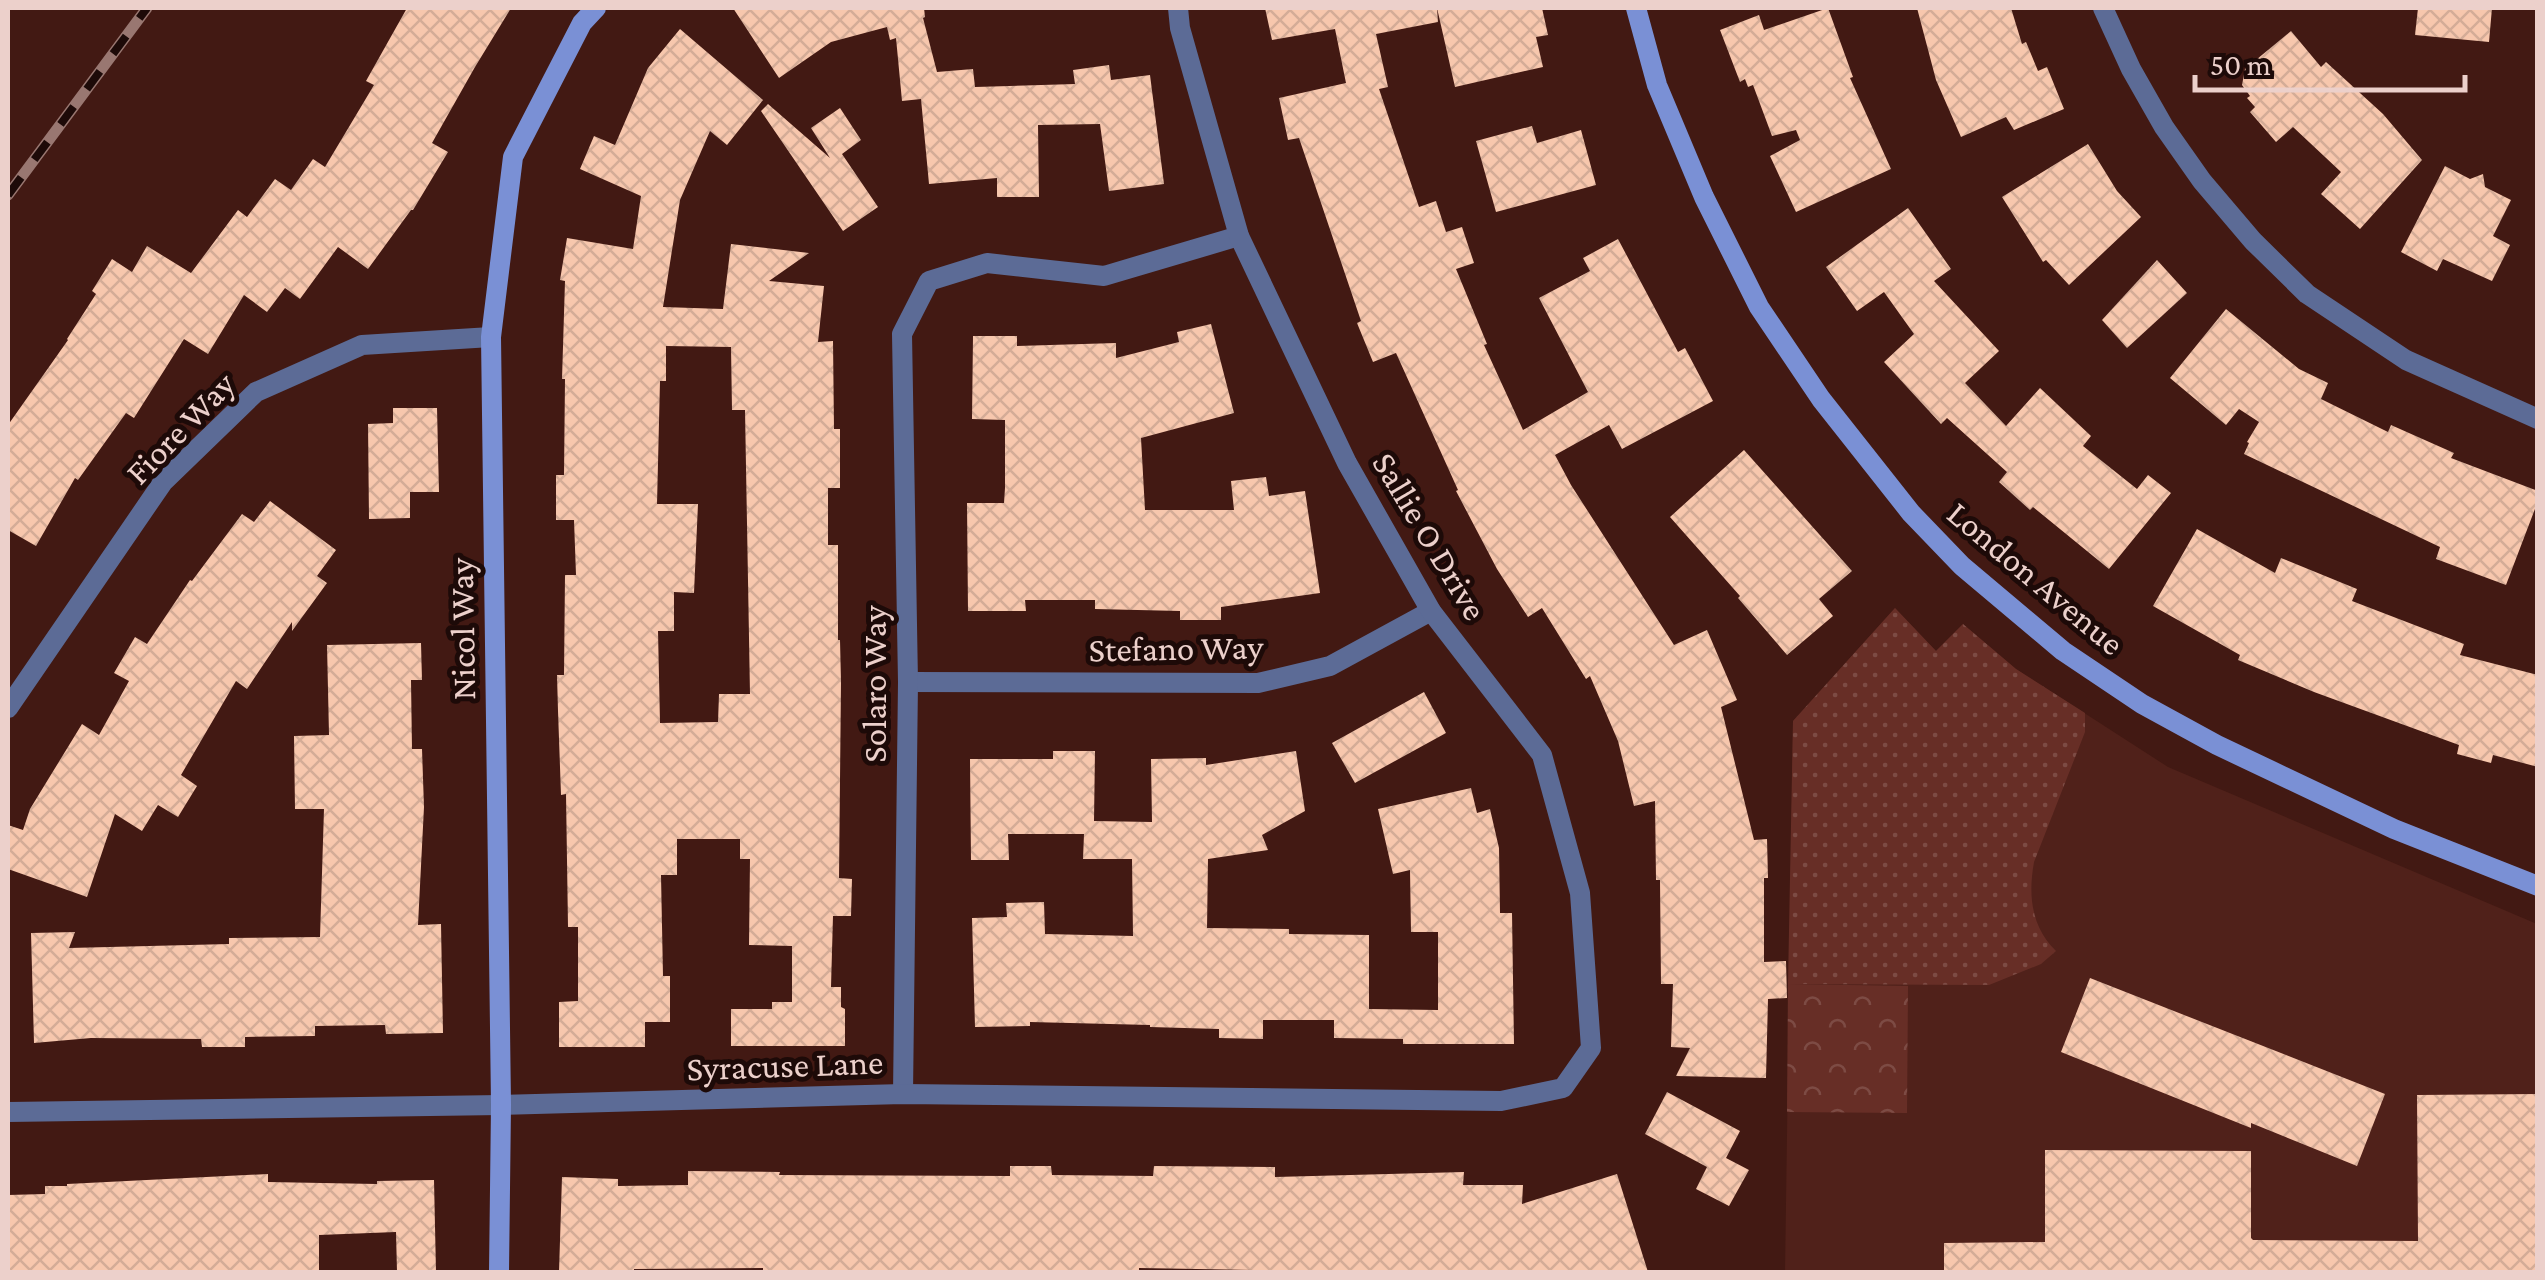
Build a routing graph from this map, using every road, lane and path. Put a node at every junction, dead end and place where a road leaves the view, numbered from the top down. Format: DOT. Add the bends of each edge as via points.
graph roads {
  1 [pos="596,8"];
  2 [pos="1178,8"];
  3 [pos="1636,8"];
  4 [pos="2103,8"];
  5 [pos="1238,236"];
  6 [pos="491,338"];
  7 [pos="2538,419"];
  8 [pos="1431,611"];
  9 [pos="908,682"];
  10 [pos="8,708"];
  11 [pos="2538,886"];
  12 [pos="1563,1088"];
  13 [pos="903,1094"];
  14 [pos="501,1105"];
  15 [pos="8,1112"];
  16 [pos="499,1272"];
  1 -- 6 [label="street, Nicol Way" via="512,156"];
  2 -- 5 [label="street, Sallie O Drive"];
  3 -- 11 [label="street, London Avenue" via="1656,86 1759,307 1832,414 1962,566 2063,651 2216,746 2394,830"];
  4 -- 7 [label="street" via="2164,127 2202,181 2308,294 2406,360"];
  5 -- 8 [label="street, Sallie O Drive" via="1348,464"];
  5 -- 9 [label="street, Solaro Way" via="1104,276 987,264 929,281 902,334"];
  6 -- 10 [label="street, Fiore Way" via="362,344 256,392 163,482"];
  6 -- 14 [label="street, Nicol Way"];
  8 -- 9 [label="street, Stefano Way" via="1330,666 1258,684"];
  8 -- 12 [label="street, Sallie O Drive" via="1542,755 1576,876 1591,1048"];
  9 -- 13 [label="street, Solaro Way"];
  12 -- 13 [label="street, Syracuse Lane" via="1502,1102"];
  13 -- 14 [label="street, Syracuse Lane"];
  14 -- 15 [label="street, Syracuse Lane"];
  14 -- 16 [label="street, Nicol Way"];
}
